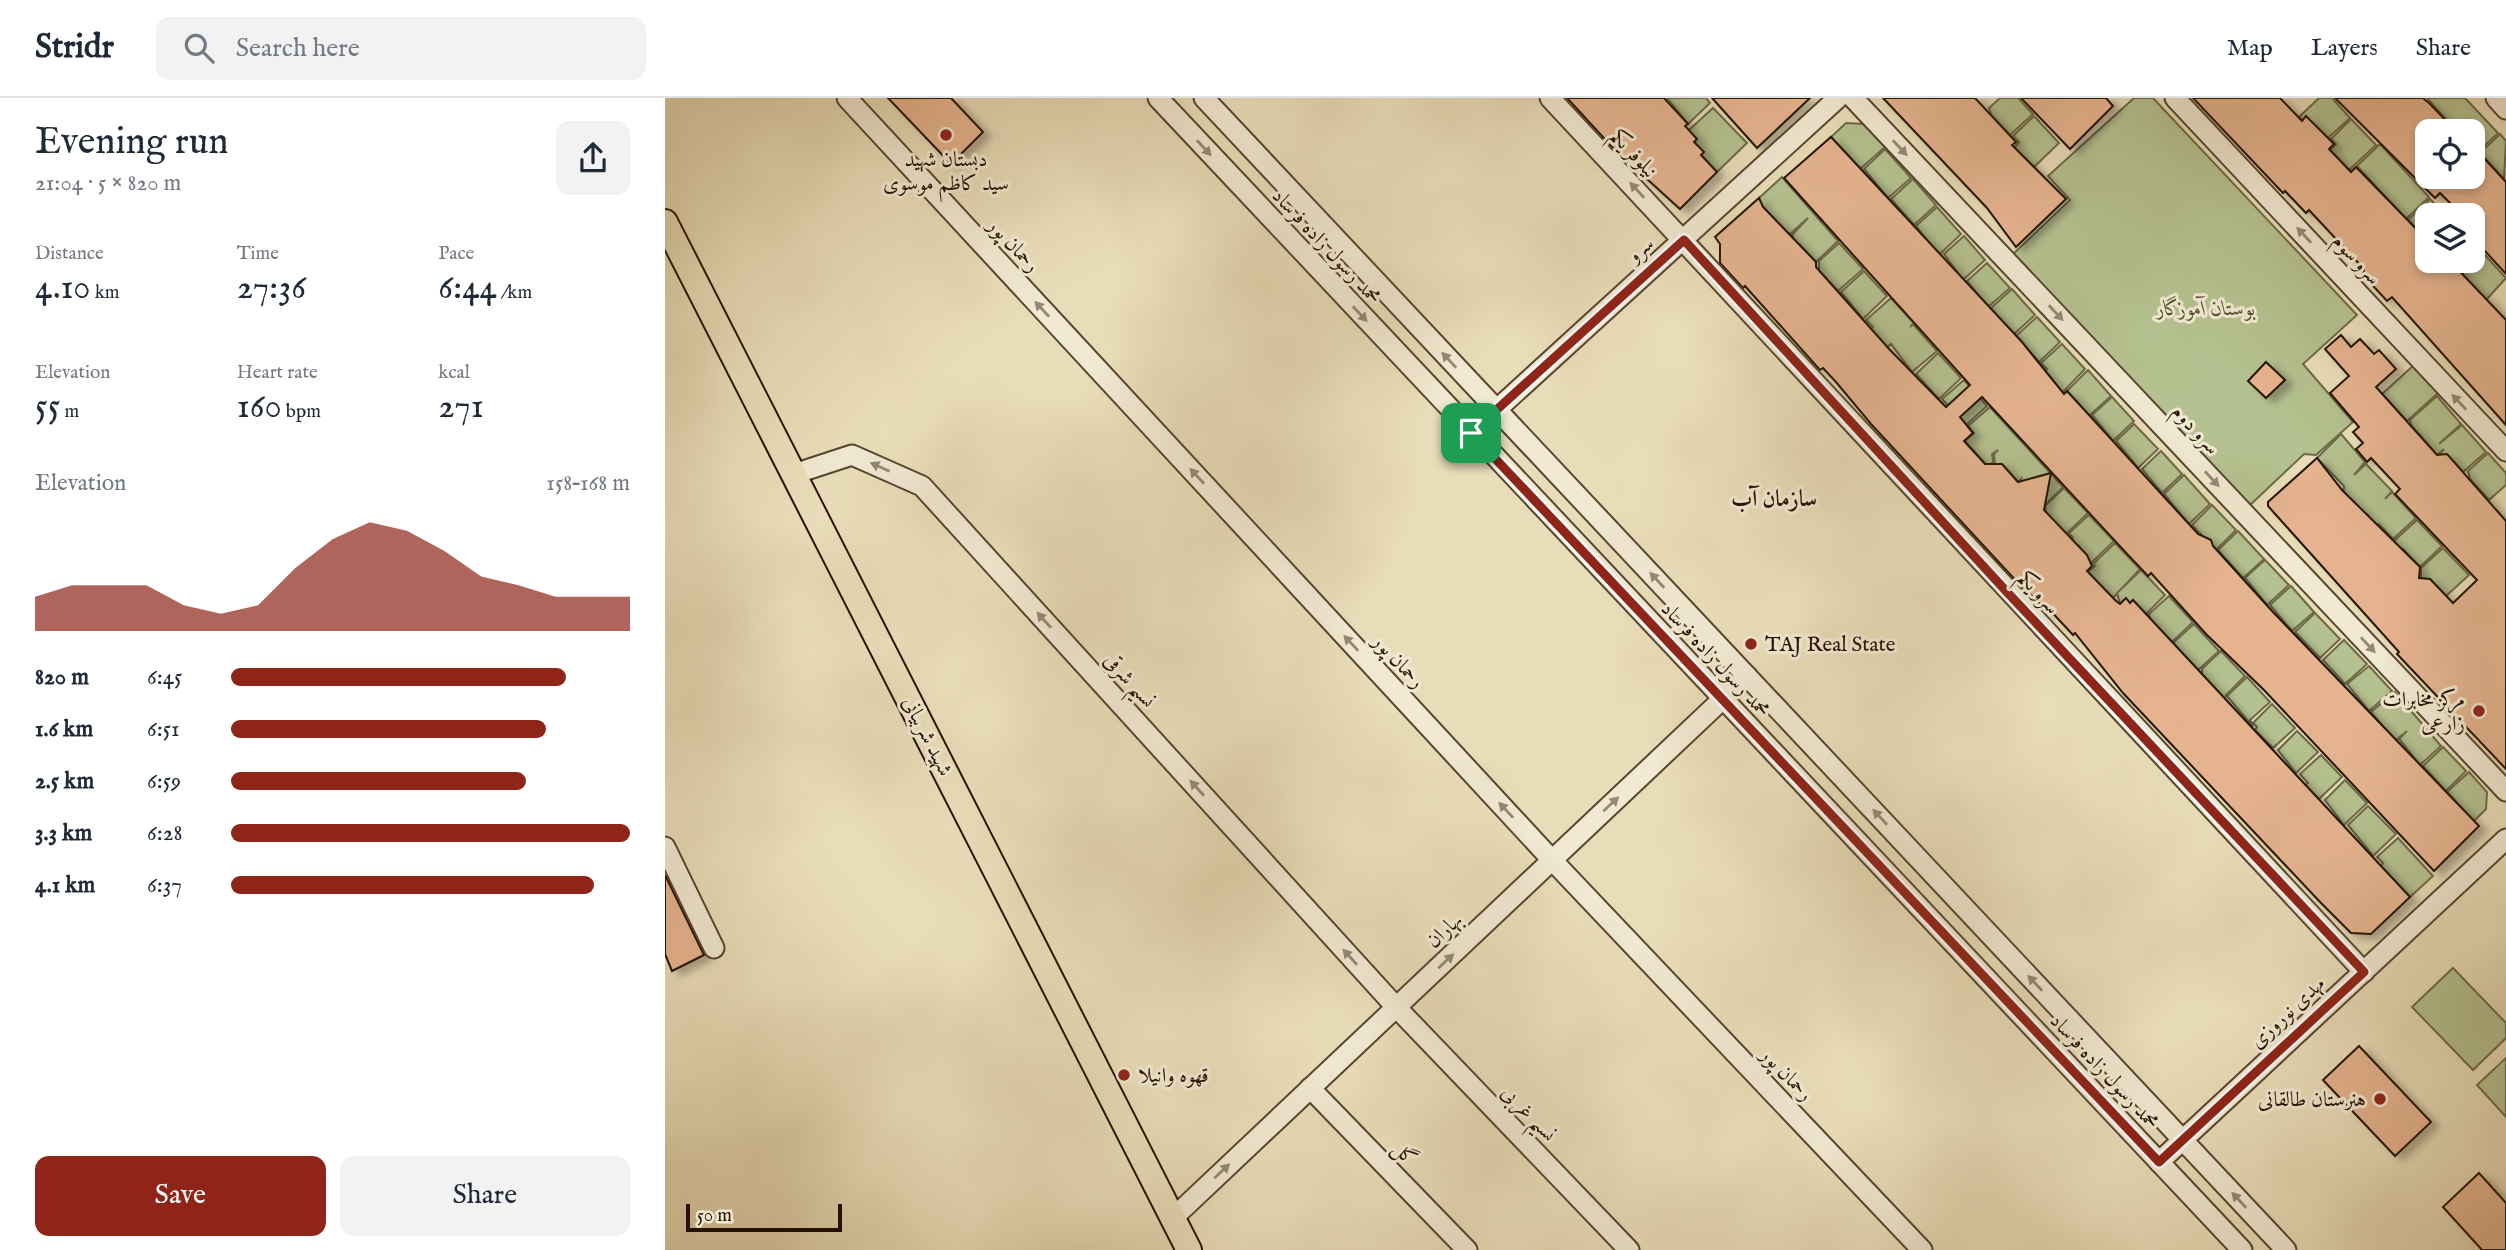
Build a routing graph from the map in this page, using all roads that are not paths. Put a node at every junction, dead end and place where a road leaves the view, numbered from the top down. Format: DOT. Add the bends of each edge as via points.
graph roads {
  1 [pos="847,98"];
  2 [pos="1158,98"];
  3 [pos="1550,98"];
  4 [pos="1838,98"];
  5 [pos="1853,98"];
  6 [pos="2175,98"];
  7 [pos="2496,98"];
  8 [pos="1205,99"];
  9 [pos="2506,109"];
  10 [pos="1183,125"];
  11 [pos="665,222"];
  12 [pos="1684,240"];
  13 [pos="1496,410"];
  14 [pos="1471,433"];
  15 [pos="2506,452"];
  16 [pos="794,474"];
  17 [pos="1747,676"];
  18 [pos="1723,699"];
  19 [pos="2506,791"];
  20 [pos="2506,839"];
  21 [pos="665,847"];
  22 [pos="1552,860"];
  23 [pos="1942,884"];
  24 [pos="1918,907"];
  25 [pos="714,948"];
  26 [pos="2364,972"];
  27 [pos="1396,1007"];
  28 [pos="1310,1088"];
  29 [pos="2183,1140"];
  30 [pos="2159,1162"];
  31 [pos="1173,1218"];
  32 [pos="1189,1250"];
  33 [pos="1467,1250"];
  34 [pos="1629,1250"];
  35 [pos="1922,1250"];
  36 [pos="2242,1250"];
  37 [pos="2286,1250"];
  22 -- 1 [label="street, رحمان پور, one-way"];
  2 -- 10 [label="street, محمد رسول زاده فرساد"];
  12 -- 3 [label="street, نیلوفر یکم, one-way"];
  4 -- 12 [label="street, سرو"];
  5 -- 19 [label="street, سرو دوم, one-way"];
  15 -- 6 [label="street, سرو سوم, one-way"];
  7 -- 9 [label="street"];
  8 -- 10 [label="street"];
  13 -- 8 [label="street, محمد رسول زاده فرساد, one-way"];
  10 -- 14 [label="street, محمد رسول زاده فرساد, one-way"];
  11 -- 16 [label="main road, شهید شربیانی"];
  12 -- 13 [label="street, سرو"];
  12 -- 26 [label="street, سرو یکم"];
  13 -- 14 [label="street, سرو"];
  17 -- 13 [label="street, محمد رسول زاده فرساد, one-way"];
  14 -- 18 [label="street, محمد رسول زاده فرساد"];
  27 -- 16 [label="street, نسیم شرقی, one-way" via="922,486 852,455"];
  16 -- 31 [label="main road, شهید شربیانی"];
  17 -- 18 [label="street, بهاران"];
  23 -- 17 [label="street, محمد رسول زاده فرساد, one-way"];
  22 -- 18 [label="street, بهاران, one-way"];
  18 -- 24 [label="street, محمد رسول زاده فرساد"];
  20 -- 26 [label="street, مهدی نوروزی"];
  21 -- 25 [label="street"];
  27 -- 22 [label="street, بهاران, one-way"];
  22 -- 35 [label="street, رحمان پور"];
  23 -- 24 [label="street"];
  29 -- 23 [label="street, محمد رسول زاده فرساد, one-way"];
  24 -- 30 [label="street, محمد رسول زاده فرساد"];
  26 -- 29 [label="street, مهدی نوروزی"];
  27 -- 28 [label="street, بهاران"];
  27 -- 34 [label="street, نسیم غربی"];
  31 -- 28 [label="street, بهاران, one-way"];
  28 -- 33 [label="street, گل"];
  29 -- 30 [label="street, مهدی نوروزی"];
  37 -- 29 [label="street, محمد رسول زاده فرساد, one-way"];
  30 -- 36 [label="street, محمد رسول زاده فرساد"];
  31 -- 32 [label="main road, شهید شربیانی"];
}
